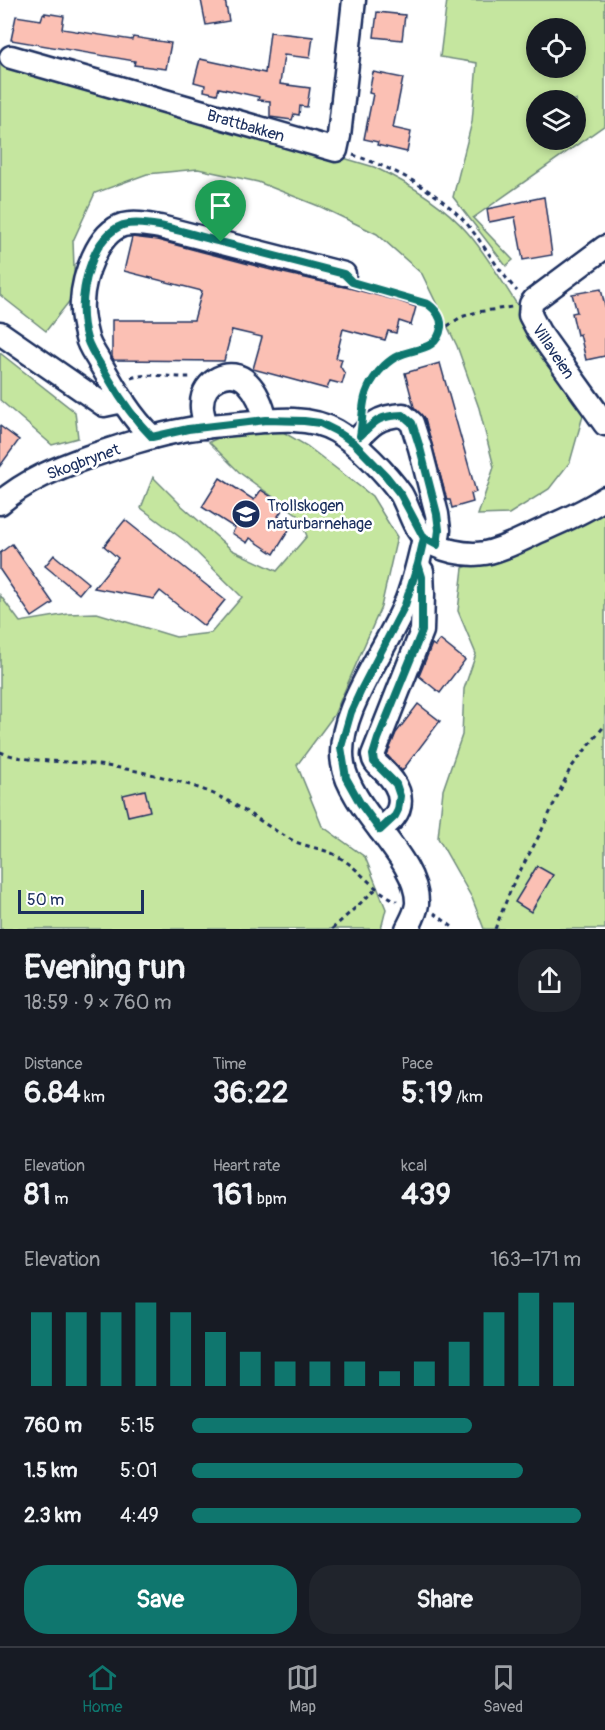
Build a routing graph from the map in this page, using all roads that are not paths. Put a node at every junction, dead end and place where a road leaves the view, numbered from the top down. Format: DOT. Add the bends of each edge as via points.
graph roads {
  1 [pos="354,0"];
  2 [pos="11,57"];
  3 [pos="605,247"];
  4 [pos="344,274"];
  5 [pos="0,333"];
  6 [pos="118,393"];
  7 [pos="266,420"];
  8 [pos="605,424"];
  9 [pos="206,427"];
  10 [pos="152,437"];
  11 [pos="357,440"];
  12 [pos="605,498"];
  13 [pos="0,503"];
  14 [pos="430,542"];
  15 [pos="418,564"];
  16 [pos="380,830"];
  17 [pos="406,929"];
  1 -- 2 [label="street, Brattbakken" via="336,150"];
  3 -- 8 [label="street, Villaveien" via="538,296 531,304 530,315 538,332"];
  4 -- 6 [label="street" via="160,226 136,224 116,228 96,249 82,302 87,341"];
  5 -- 6 [label="street" via="104,405"];
  6 -- 10 [label="street"];
  7 -- 9 [label="street, Skogbrynet"];
  7 -- 9 [label="street" via="248,381 225,375 206,388 201,404"];
  7 -- 11 [label="street, Skogbrynet" via="320,423"];
  9 -- 10 [label="street, Skogbrynet"];
  10 -- 13 [label="street, Skogbrynet" via="61,467"];
  11 -- 14 [label="street, Skogbrynet" via="401,495"];
  11 -- 14 [label="street" via="377,420 389,416 403,415 412,423 437,514 439,530"];
  12 -- 14 [label="street" via="500,549 472,553"];
  14 -- 15 [label="street"];
  15 -- 16 [label="street" via="405,605 351,712 341,747 346,778"];
  15 -- 16 [label="street" via="422,577 422,631 373,755 374,762 396,784 400,796 395,816"];
  16 -- 17 [label="street" via="410,873 417,903"];
}
